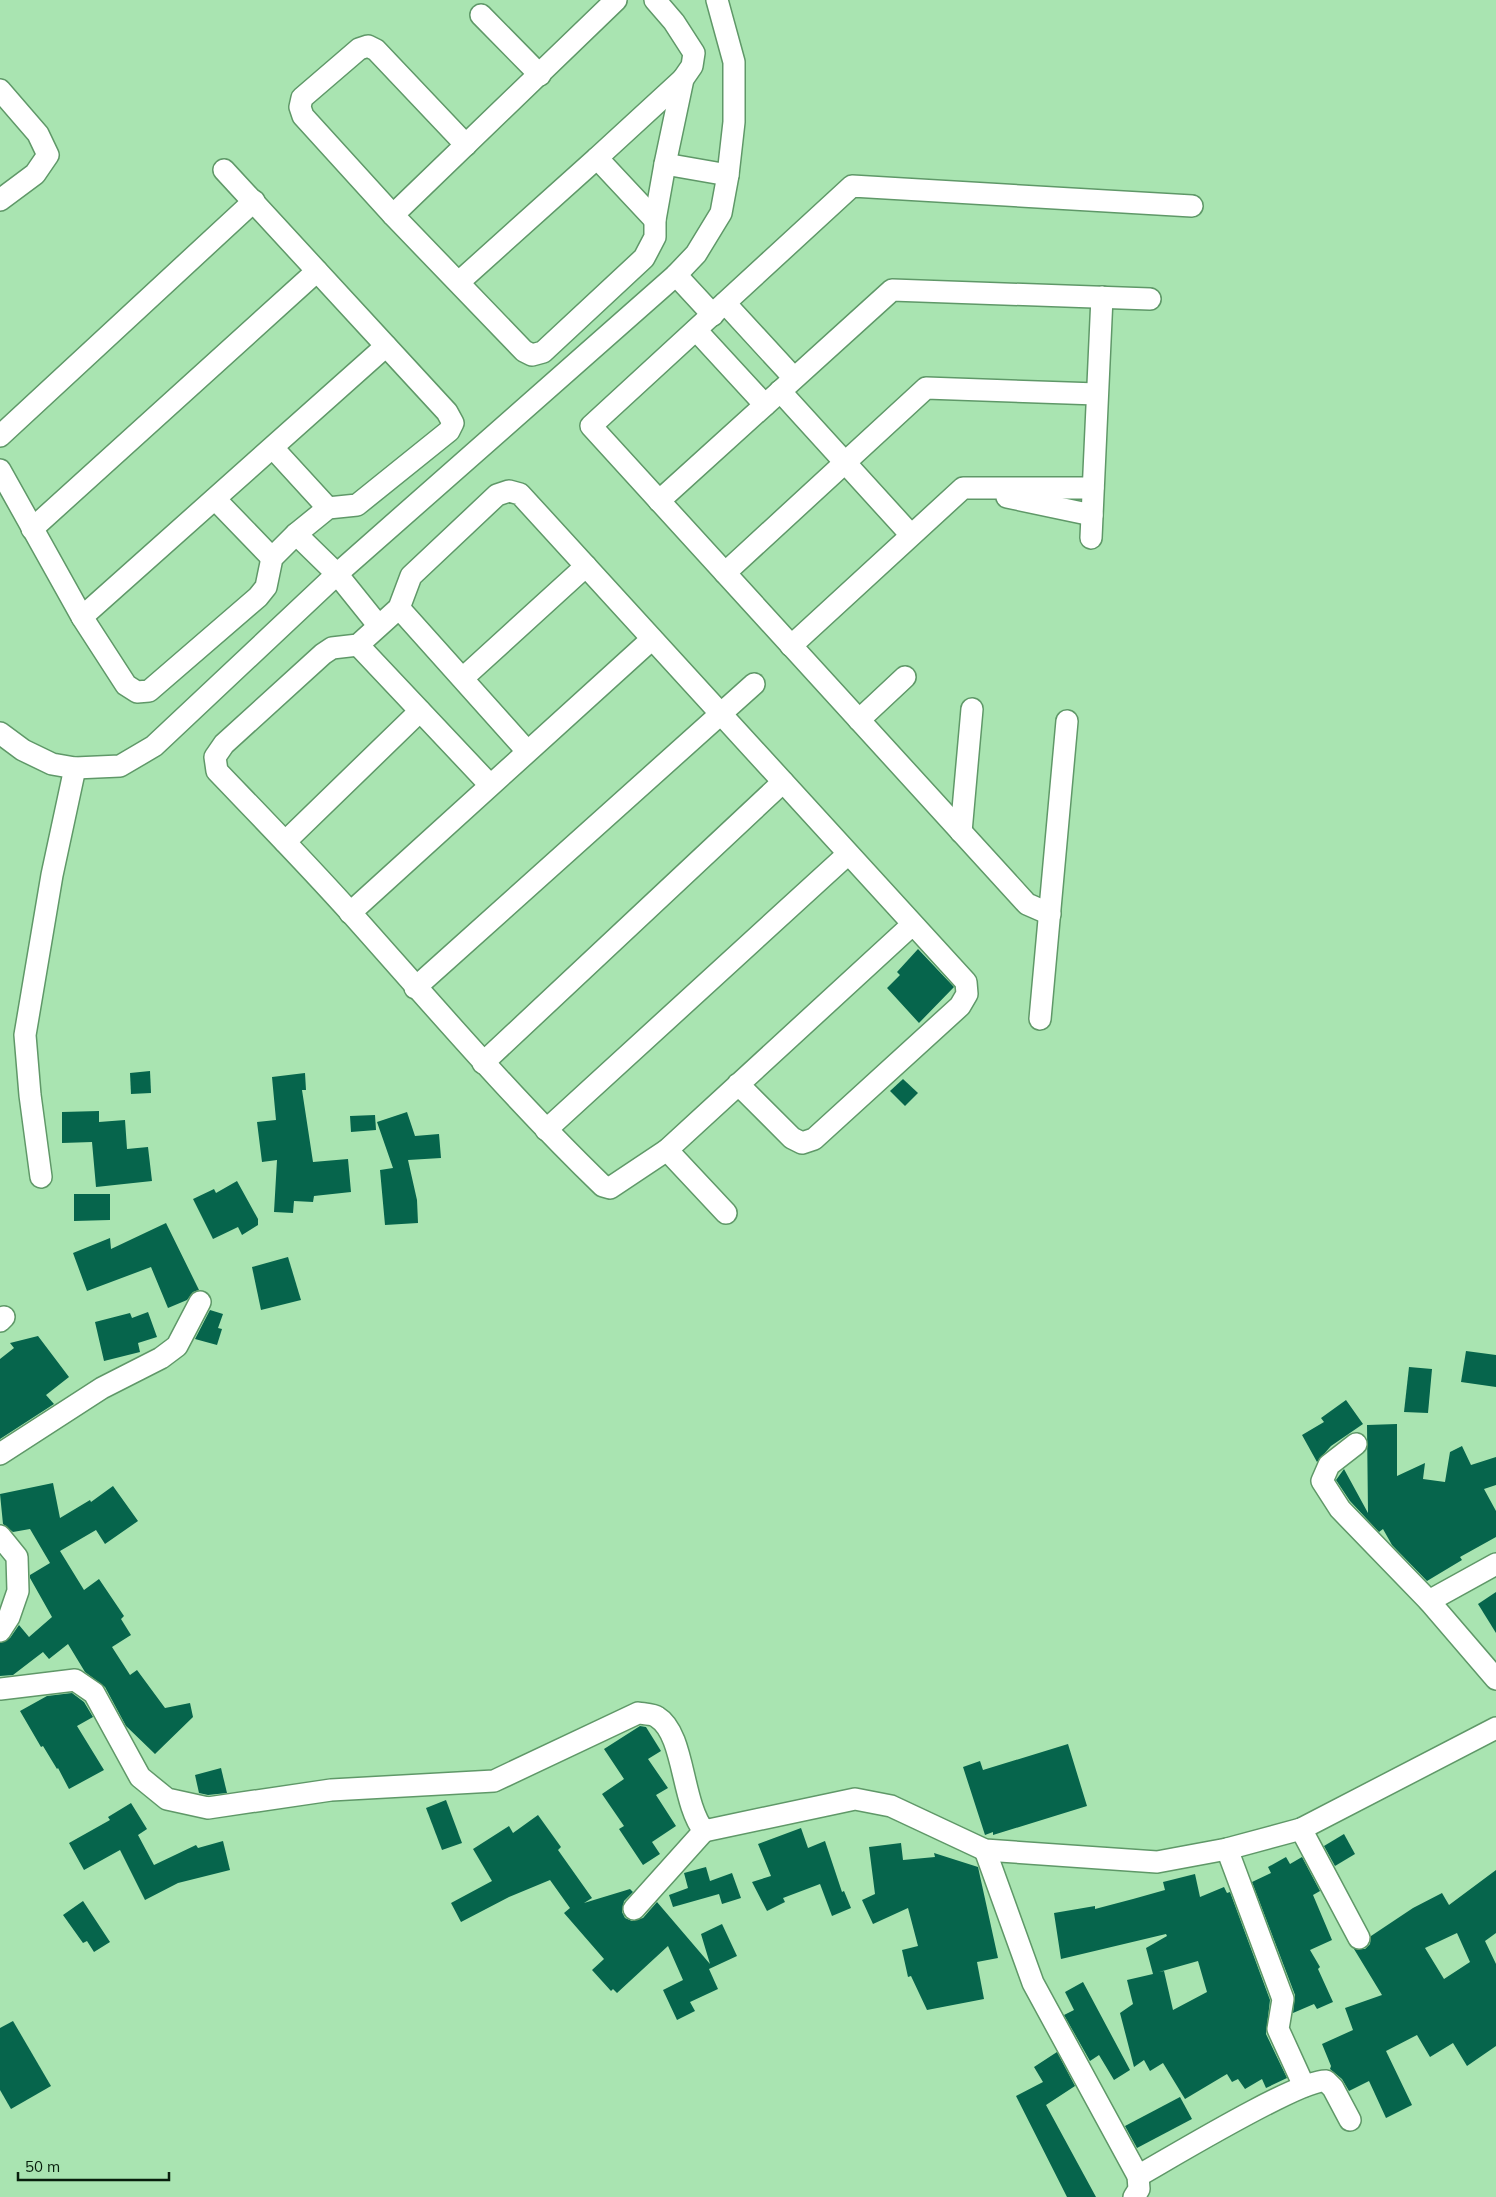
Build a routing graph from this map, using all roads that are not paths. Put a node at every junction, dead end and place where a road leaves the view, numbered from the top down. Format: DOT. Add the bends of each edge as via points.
graph roads {
  1 [pos="616,0"];
  2 [pos="655,0"];
  3 [pos="717,0"];
  4 [pos="481,15"];
  5 [pos="540,75"];
  6 [pos="683,79"];
  7 [pos="0,90"];
  8 [pos="466,145"];
  9 [pos="597,158"];
  10 [pos="665,164"];
  11 [pos="224,170"];
  12 [pos="728,175"];
  13 [pos="0,200"];
  14 [pos="254,201"];
  15 [pos="1192,206"];
  16 [pos="393,215"];
  17 [pos="655,220"];
  18 [pos="317,271"];
  19 [pos="676,275"];
  20 [pos="459,282"];
  21 [pos="1102,297"];
  22 [pos="1150,299"];
  23 [pos="719,309"];
  24 [pos="696,330"];
  25 [pos="386,346"];
  26 [pos="779,391"];
  27 [pos="1097,394"];
  28 [pos="0,436"];
  29 [pos="273,448"];
  30 [pos="846,463"];
  31 [pos="0,470"];
  32 [pos="963,488"];
  33 [pos="1094,488"];
  34 [pos="215,499"];
  35 [pos="660,501"];
  36 [pos="328,508"];
  37 [pos="1092,515"];
  38 [pos="32,529"];
  39 [pos="296,534"];
  40 [pos="911,535"];
  41 [pos="1091,538"];
  42 [pos="272,558"];
  43 [pos="586,566"];
  44 [pos="725,573"];
  45 [pos="337,574"];
  46 [pos="400,608"];
  47 [pos="82,617"];
  48 [pos="378,625"];
  49 [pos="652,639"];
  50 [pos="358,645"];
  51 [pos="791,646"];
  52 [pos="905,677"];
  53 [pos="463,678"];
  54 [pos="754,684"];
  55 [pos="972,709"];
  56 [pos="420,711"];
  57 [pos="720,714"];
  58 [pos="859,720"];
  59 [pos="1067,721"];
  60 [pos="0,733"];
  61 [pos="527,751"];
  62 [pos="75,768"];
  63 [pos="783,782"];
  64 [pos="490,785"];
  65 [pos="961,832"];
  66 [pos="285,842"];
  67 [pos="848,854"];
  68 [pos="350,912"];
  69 [pos="1050,914"];
  70 [pos="913,924"];
  71 [pos="415,988"];
  72 [pos="1040,1019"];
  73 [pos="483,1063"];
  74 [pos="738,1084"];
  75 [pos="546,1130"];
  76 [pos="668,1150"];
  77 [pos="41,1177"];
  78 [pos="726,1213"];
  79 [pos="200,1302"];
  80 [pos="1356,1444"];
  81 [pos="0,1454"];
  82 [pos="0,1536"];
  83 [pos="1496,1564"];
  84 [pos="1429,1602"];
  85 [pos="0,1630"];
  86 [pos="1496,1679"];
  87 [pos="0,1689"];
  88 [pos="1496,1728"];
  89 [pos="1301,1829"];
  90 [pos="704,1831"];
  91 [pos="1226,1849"];
  92 [pos="986,1850"];
  93 [pos="634,1909"];
  94 [pos="1359,1938"];
  95 [pos="1304,2086"];
  96 [pos="1350,2120"];
  97 [pos="1138,2176"];
  98 [pos="1134,2197"];
  1 -- 5 [label="street"];
  2 -- 6 [label="street" via="694,53 692,66"];
  3 -- 12 [label="street" via="734,62 734,122"];
  4 -- 5 [label="street"];
  5 -- 8 [label="street"];
  6 -- 9 [label="street"];
  6 -- 10 [label="street"];
  7 -- 13 [label="street" via="38,134 48,155 35,174"];
  8 -- 16 [label="street"];
  8 -- 16 [label="street" via="376,50 368,46 359,49 302,98 303,116"];
  9 -- 17 [label="street"];
  9 -- 20 [label="street"];
  10 -- 12 [label="street"];
  10 -- 17 [label="street"];
  11 -- 14 [label="street"];
  12 -- 19 [label="street" via="721,212 696,254"];
  14 -- 18 [label="street"];
  14 -- 28 [label="street"];
  15 -- 23 [label="street" via="852,186"];
  16 -- 20 [label="street"];
  17 -- 20 [label="street" via="655,237 644,258 543,352 532,355 524,351"];
  18 -- 25 [label="street"];
  18 -- 38 [label="street"];
  19 -- 23 [label="street"];
  19 -- 45 [label="street"];
  21 -- 22 [label="street"];
  21 -- 26 [label="street" via="892,290"];
  21 -- 27 [label="street"];
  23 -- 24 [label="street"];
  23 -- 26 [label="street"];
  24 -- 26 [label="street"];
  24 -- 35 [label="street" via="591,426"];
  25 -- 29 [label="street"];
  25 -- 36 [label="street" via="447,412 453,423 449,431 357,505"];
  26 -- 30 [label="street"];
  26 -- 35 [label="street"];
  27 -- 30 [label="street" via="926,388"];
  27 -- 33 [label="street"];
  29 -- 34 [label="street"];
  29 -- 36 [label="street"];
  30 -- 40 [label="street"];
  30 -- 44 [label="street"];
  31 -- 38 [label="street"];
  32 -- 33 [label="street"];
  32 -- 37 [label="street"];
  32 -- 40 [label="street"];
  33 -- 37 [label="street"];
  34 -- 42 [label="street"];
  34 -- 47 [label="street"];
  35 -- 44 [label="street"];
  36 -- 39 [label="street"];
  37 -- 41 [label="street"];
  38 -- 47 [label="street"];
  39 -- 42 [label="street"];
  39 -- 45 [label="street"];
  40 -- 51 [label="street"];
  42 -- 47 [label="street" via="266,587 258,597 149,691 136,692 126,685"];
  43 -- 46 [label="street" via="520,494 509,491 497,495 410,576"];
  43 -- 49 [label="street"];
  43 -- 53 [label="street"];
  44 -- 51 [label="street"];
  45 -- 48 [label="street"];
  45 -- 62 [label="street" via="154,746 120,766"];
  46 -- 48 [label="street"];
  46 -- 53 [label="street"];
  48 -- 50 [label="street"];
  49 -- 57 [label="street"];
  49 -- 61 [label="street"];
  50 -- 56 [label="street"];
  50 -- 66 [label="street" via="332,648 323,654 224,744 215,757 217,771"];
  51 -- 58 [label="street"];
  52 -- 58 [label="street"];
  53 -- 61 [label="street"];
  54 -- 57 [label="street"];
  55 -- 65 [label="street"];
  56 -- 64 [label="street"];
  56 -- 66 [label="street"];
  57 -- 63 [label="street"];
  57 -- 71 [label="street"];
  58 -- 65 [label="street"];
  59 -- 69 [label="street"];
  60 -- 62 [label="street" via="23,750 52,764"];
  61 -- 64 [label="street"];
  62 -- 77 [label="street" via="56,855 25,1035"];
  63 -- 67 [label="street"];
  63 -- 73 [label="street"];
  64 -- 68 [label="street"];
  65 -- 69 [label="street" via="1027,904"];
  66 -- 68 [label="street"];
  67 -- 70 [label="street"];
  67 -- 75 [label="street"];
  68 -- 71 [label="street"];
  69 -- 72 [label="street"];
  70 -- 74 [label="street"];
  70 -- 74 [label="street" via="966,982 967,994 960,1006 814,1139 802,1143 792,1138"];
  71 -- 73 [label="street"];
  73 -- 75 [label="street"];
  74 -- 76 [label="street"];
  75 -- 76 [label="street" via="602,1186 610,1188"];
  76 -- 78 [label="street"];
  79 -- 81 [label="street" via="177,1346 161,1358 102,1388"];
  80 -- 84 [label="street" via="1329,1465 1322,1481 1340,1509"];
  82 -- 85 [label="street" via="17,1557 18,1591 9,1617"];
  83 -- 84 [label="street"];
  84 -- 86 [label="street"];
  87 -- 90 [label="street" via="75,1680 94,1693 140,1777 167,1799 208,1808 331,1790 494,1781 638,1713 656,1716 672,1730 689,1799"];
  88 -- 89 [label="street"];
  89 -- 91 [label="street"];
  89 -- 94 [label="street"];
  90 -- 92 [label="street" via="855,1799 891,1806"];
  90 -- 93 [label="street"];
  91 -- 92 [label="street" via="1157,1862"];
  91 -- 95 [label="street" via="1283,1999 1278,2029"];
  92 -- 97 [label="street" via="1033,1983"];
  95 -- 96 [label="street" via="1317,2080 1326,2081"];
  95 -- 97 [label="street"];
  97 -- 98 [label="street" via="1139,2189"];
}
